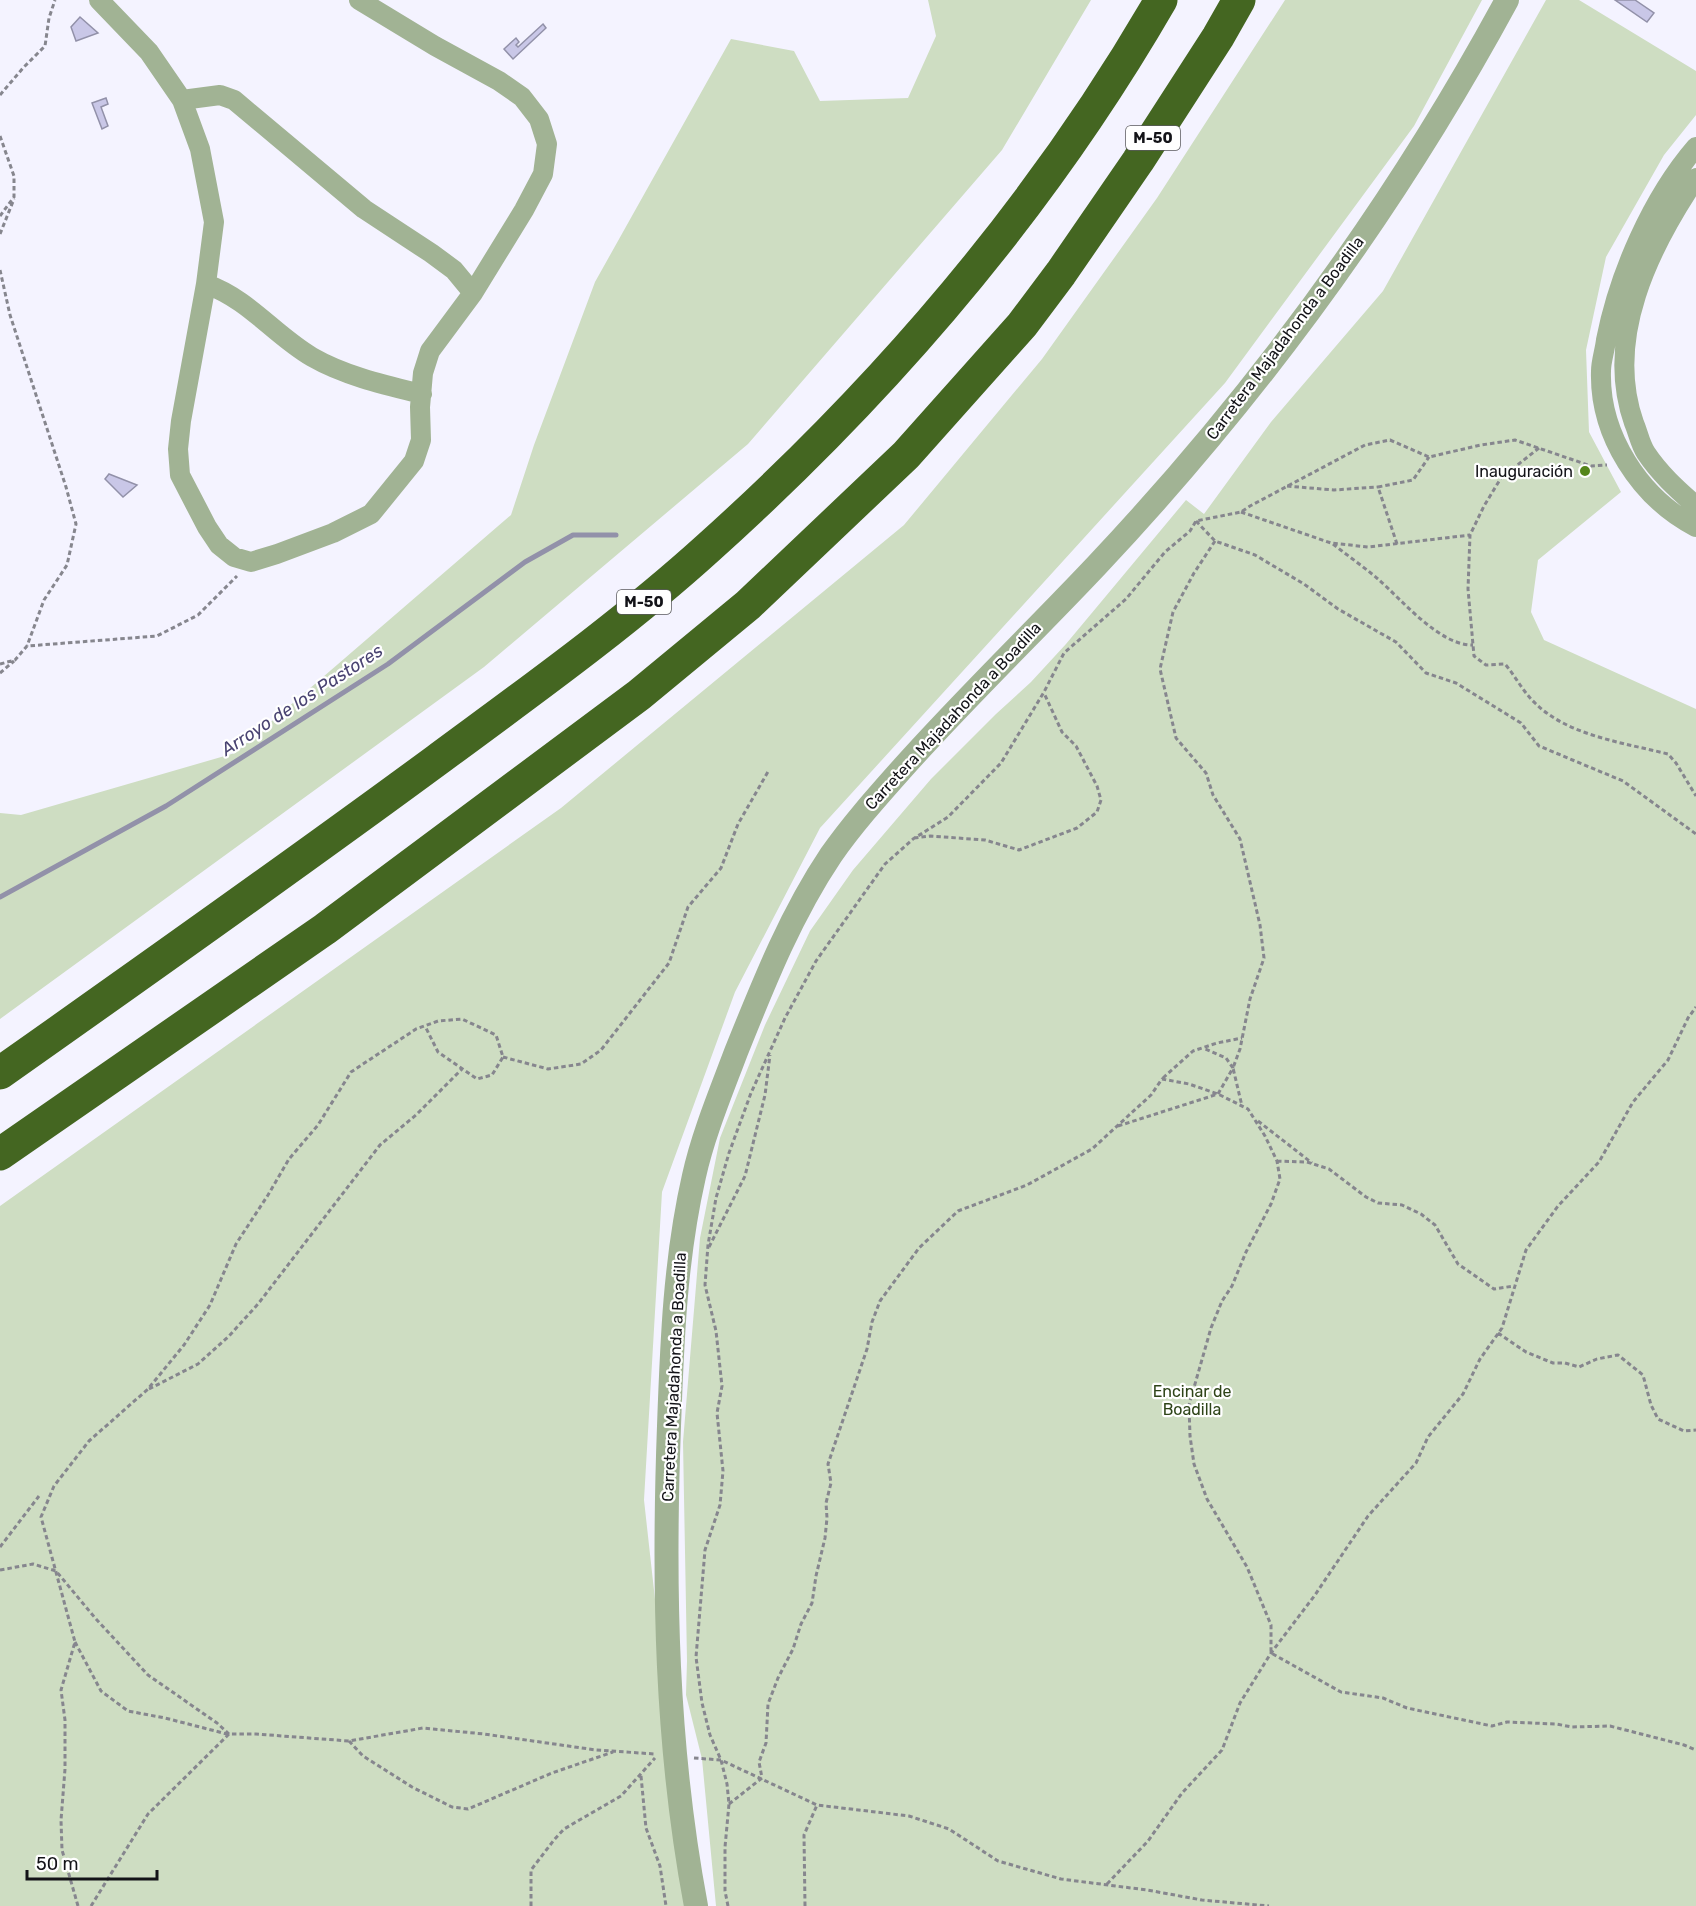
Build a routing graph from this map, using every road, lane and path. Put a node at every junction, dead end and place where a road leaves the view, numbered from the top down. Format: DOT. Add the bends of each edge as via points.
graph roads {
  1 [pos="55,0"];
  2 [pos="99,0"];
  3 [pos="359,0"];
  4 [pos="1161,0"];
  5 [pos="1239,0"];
  6 [pos="1261,0"];
  7 [pos="1507,0"];
  8 [pos="0,94"];
  9 [pos="182,100"];
  10 [pos="0,136"];
  11 [pos="1696,147"];
  12 [pos="1696,178"];
  13 [pos="14,197"];
  14 [pos="0,216"];
  15 [pos="0,234"];
  16 [pos="0,270"];
  17 [pos="1061,273"];
  18 [pos="206,284"];
  19 [pos="473,293"];
  20 [pos="422,394"];
  21 [pos="1539,448"];
  22 [pos="1429,457"];
  23 [pos="1627,465"];
  24 [pos="1287,486"];
  25 [pos="1378,488"];
  26 [pos="1696,506"];
  27 [pos="1241,512"];
  28 [pos="1196,521"];
  29 [pos="1696,526"];
  30 [pos="1470,535"];
  31 [pos="1215,541"];
  32 [pos="1331,543"];
  33 [pos="1397,544"];
  34 [pos="251,562"];
  35 [pos="1473,645"];
  36 [pos="27,646"];
  37 [pos="15,660"];
  38 [pos="0,664"];
  39 [pos="0,673"];
  40 [pos="1044,692"];
  41 [pos="769,770"];
  42 [pos="1696,796"];
  43 [pos="1696,834"];
  44 [pos="913,839"];
  45 [pos="1696,1007"];
  46 [pos="425,1026"];
  47 [pos="1242,1038"];
  48 [pos="1203,1048"];
  49 [pos="770,1050"];
  50 [pos="503,1056"];
  51 [pos="1233,1068"];
  52 [pos="462,1070"];
  53 [pos="0,1073"];
  54 [pos="1162,1078"];
  55 [pos="1218,1094"];
  56 [pos="1242,1106"];
  57 [pos="1254,1118"];
  58 [pos="1116,1127"];
  59 [pos="0,1154"];
  60 [pos="1277,1161"];
  61 [pos="1315,1164"];
  62 [pos="708,1249"];
  63 [pos="1515,1286"];
  64 [pos="1498,1334"];
  65 [pos="148,1389"];
  66 [pos="1696,1430"];
  67 [pos="39,1496"];
  68 [pos="0,1547"];
  69 [pos="0,1570"];
  70 [pos="56,1570"];
  71 [pos="75,1642"];
  72 [pos="1271,1653"];
  73 [pos="228,1734"];
  74 [pos="350,1741"];
  75 [pos="1696,1750"];
  76 [pos="614,1751"];
  77 [pos="674,1755"];
  78 [pos="721,1760"];
  79 [pos="641,1775"];
  80 [pos="762,1778"];
  81 [pos="729,1804"];
  82 [pos="817,1805"];
  83 [pos="1107,1884"];
  84 [pos="78,1906"];
  85 [pos="91,1906"];
  86 [pos="531,1906"];
  87 [pos="666,1906"];
  88 [pos="696,1906"];
  89 [pos="728,1906"];
  90 [pos="805,1906"];
  91 [pos="1269,1906"];
  1 -- 8 [label="path" via="45,46"];
  2 -- 9 [label="street" via="149,52"];
  3 -- 19 [label="street" via="499,81 522,97 539,119 547,144 543,174"];
  4 -- 53 [label="highway, M-50" via="1038,189 924,330 805,458 707,549 588,649 290,868"];
  5 -- 17 [label="highway, M-50" via="1144,152"];
  6 -- 17 [label="highway" via="1128,204"];
  7 -- 77 [label="street, Carretera Majadahonda a Boadilla" via="1463,80 1376,219 1253,385 1166,490 928,739 861,815 828,859 793,920 723,1086 694,1171 678,1261 666,1589"];
  9 -- 18 [label="street" via="200,149 214,222"];
  9 -- 19 [label="street" via="220,95 234,100 364,209 454,270"];
  10 -- 13 [label="path" via="14,176"];
  11 -- 23 [label="street" via="1658,201 1630,259 1612,310 1601,371 1605,415"];
  12 -- 26 [label="street" via="1647,267 1629,316 1625,370 1629,408 1644,451 1665,479"];
  13 -- 14 [label="path"];
  13 -- 15 [label="path"];
  16 -- 36 [label="path" via="10,315 76,524 67,565 44,600"];
  17 -- 59 [label="highway, M-50" via="1022,325 906,455 748,605 639,695 325,929"];
  18 -- 20 [label="street" via="226,291 314,358 387,386"];
  18 -- 34 [label="street" via="181,421 180,475 219,545 234,557"];
  19 -- 20 [label="street" via="430,351"];
  20 -- 34 [label="street" via="421,440 414,461 371,514 333,533"];
  21 -- 22 [label="path" via="1515,440"];
  21 -- 23 [label="path" via="1592,466"];
  21 -- 30 [label="path" via="1501,478"];
  22 -- 24 [label="path" via="1390,440 1365,445"];
  22 -- 25 [label="path" via="1413,480"];
  23 -- 29 [label="street" via="1651,494"];
  24 -- 25 [label="path"];
  24 -- 27 [label="path"];
  25 -- 33 [label="path"];
  27 -- 28 [label="path"];
  27 -- 32 [label="path"];
  28 -- 31 [label="path"];
  28 -- 40 [label="path" via="1126,599 1064,653"];
  30 -- 33 [label="path"];
  30 -- 35 [label="path" via="1468,589"];
  31 -- 43 [label="path" via="1255,555 1304,584 1338,609 1396,642 1426,673 1456,683 1521,723 1539,746 1623,781"];
  31 -- 47 [label="path" via="1173,612 1160,669 1176,738 1206,773 1213,795 1240,839 1260,926 1264,958"];
  32 -- 33 [label="path" via="1368,547"];
  32 -- 35 [label="path" via="1449,640 1462,646"];
  34 -- 36 [label="path" via="198,615 157,636"];
  35 -- 42 [label="path" via="1474,656 1486,665 1505,664 1537,706 1562,721 1592,736 1668,754"];
  36 -- 37 [label="path"];
  37 -- 38 [label="path"];
  37 -- 39 [label="path"];
  40 -- 44 [label="path" via="1000,763 948,818"];
  40 -- 44 [label="path" via="1062,732 1076,746 1097,786 1101,800 1097,812 1077,828 1019,850 985,840 930,836"];
  41 -- 50 [label="path" via="738,824 721,868 687,907 669,963 601,1050 581,1064 548,1069"];
  44 -- 49 [label="path" via="885,864 816,961"];
  45 -- 63 [label="path" via="1668,1060 1633,1102 1599,1162 1558,1206 1526,1250"];
  46 -- 50 [label="path" via="462,1019 496,1035"];
  46 -- 52 [label="path" via="438,1052"];
  46 -- 65 [label="path" via="351,1072 318,1125 289,1159 236,1244 210,1305"];
  47 -- 48 [label="path"];
  47 -- 51 [label="path"];
  48 -- 51 [label="path" via="1226,1058"];
  48 -- 54 [label="path"];
  49 -- 62 [label="path" via="729,1153 716,1198"];
  49 -- 62 [label="path" via="765,1095 745,1176"];
  50 -- 52 [label="path" via="492,1075 477,1079"];
  51 -- 55 [label="path"];
  51 -- 56 [label="path"];
  52 -- 65 [label="path" via="380,1145 230,1336 198,1364"];
  54 -- 55 [label="path"];
  54 -- 58 [label="path" via="1151,1095"];
  55 -- 56 [label="path"];
  55 -- 58 [label="path"];
  56 -- 57 [label="path"];
  57 -- 60 [label="path"];
  57 -- 61 [label="path"];
  58 -- 80 [label="path" via="1092,1149 1050,1173 958,1211 919,1248 880,1301 828,1464 831,1484 825,1538 812,1603 768,1704 768,1725 759,1762"];
  60 -- 61 [label="path"];
  60 -- 72 [label="path" via="1280,1179 1271,1204 1222,1301 1189,1405 1194,1464 1207,1499 1247,1567 1271,1625"];
  61 -- 63 [label="path" via="1329,1169 1378,1203 1402,1205 1420,1214 1435,1225 1458,1264 1494,1289"];
  62 -- 78 [label="path" via="705,1285 716,1331 722,1386 717,1413 723,1470 720,1505 705,1550 696,1657 702,1703"];
  63 -- 64 [label="path"];
  64 -- 66 [label="path" via="1553,1363 1579,1367 1618,1355 1643,1375 1658,1419 1684,1431"];
  64 -- 72 [label="path" via="1463,1394 1428,1437 1416,1463 1368,1516"];
  65 -- 70 [label="path" via="89,1442 54,1486 41,1517"];
  67 -- 68 [label="path"];
  69 -- 70 [label="path" via="33,1564"];
  70 -- 71 [label="path"];
  70 -- 73 [label="path" via="148,1676"];
  71 -- 73 [label="path" via="101,1691 128,1711"];
  71 -- 84 [label="path" via="61,1690 65,1768 61,1820 62,1850"];
  72 -- 75 [label="path" via="1341,1692 1383,1698 1407,1708 1492,1726 1507,1722 1610,1726"];
  72 -- 83 [label="path" via="1240,1703 1222,1750 1182,1793 1148,1841"];
  73 -- 74 [label="path"];
  73 -- 85 [label="path" via="148,1814"];
  74 -- 76 [label="path" via="423,1728"];
  74 -- 76 [label="path" via="363,1756 412,1787 452,1807 468,1809"];
  76 -- 79 [label="path" via="658,1754"];
  77 -- 78 [label="path"];
  77 -- 88 [label="street, Carretera Majadahonda a Boadilla"];
  78 -- 80 [label="path"];
  78 -- 81 [label="path"];
  79 -- 86 [label="path" via="621,1796 564,1829 554,1840 531,1870"];
  79 -- 87 [label="path" via="646,1828 660,1866"];
  80 -- 81 [label="path"];
  80 -- 82 [label="path"];
  81 -- 89 [label="path" via="724,1847"];
  82 -- 83 [label="path" via="909,1816 949,1829 998,1861 1061,1879"];
  82 -- 90 [label="path" via="804,1835"];
  83 -- 91 [label="path" via="1202,1900"];
}
